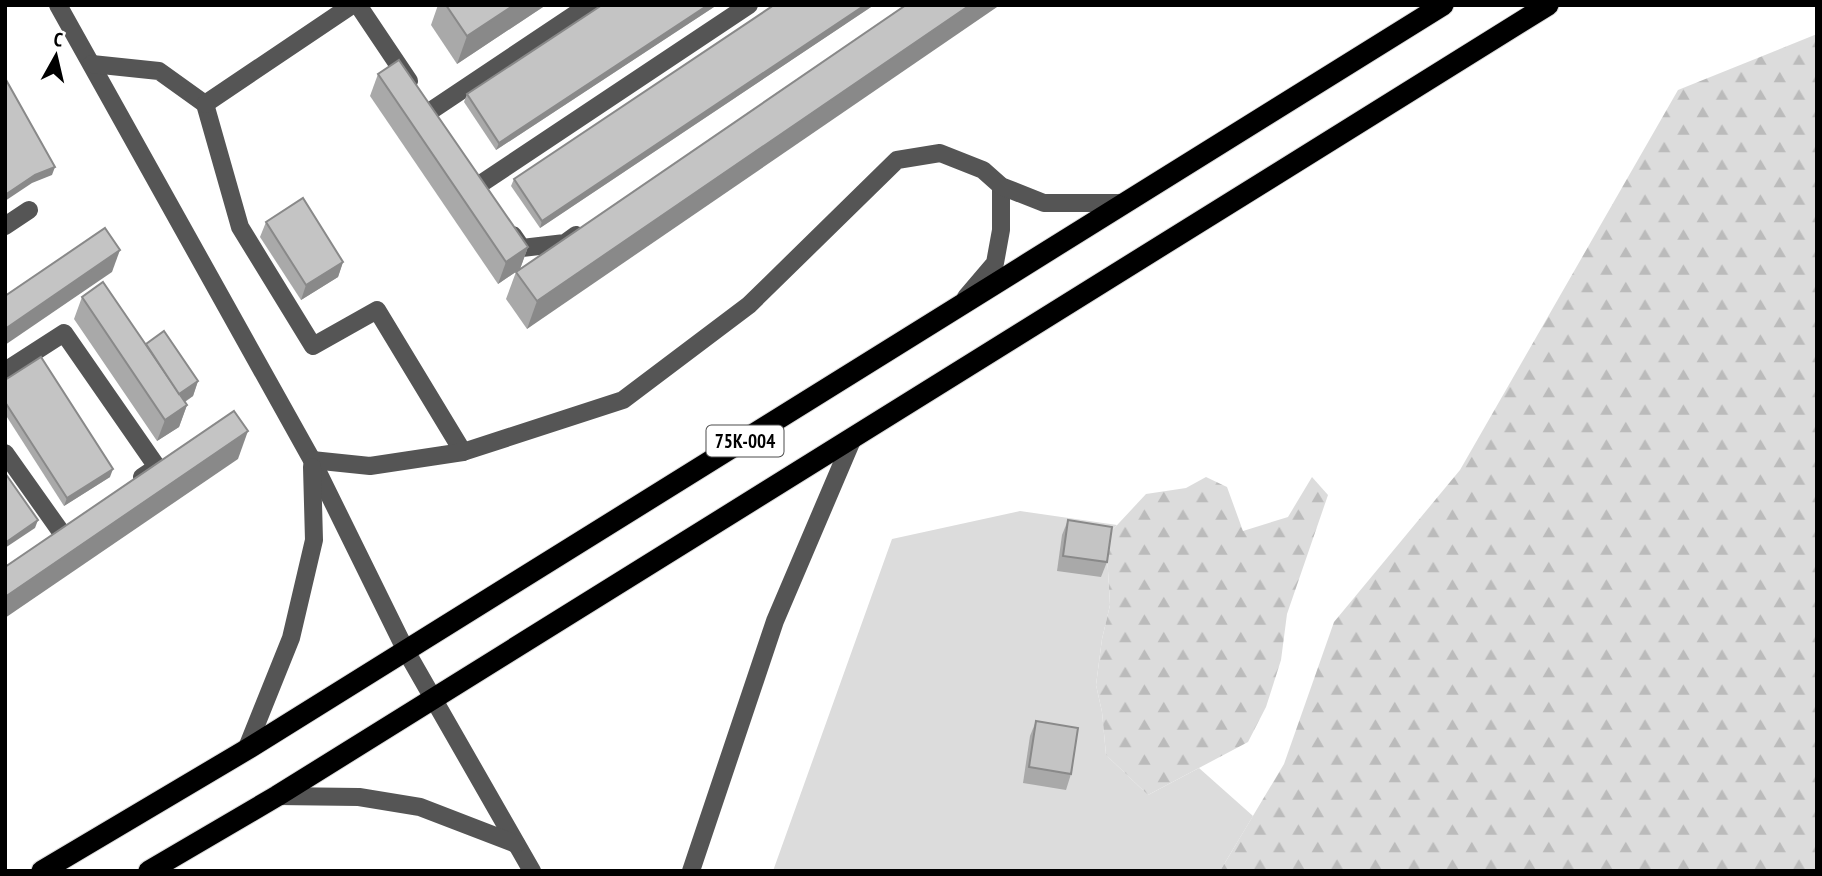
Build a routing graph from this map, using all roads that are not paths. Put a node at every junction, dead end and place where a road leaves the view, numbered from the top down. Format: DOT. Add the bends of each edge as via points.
graph roads {
  1 [pos="58,5"];
  2 [pos="352,5"];
  3 [pos="358,5"];
  4 [pos="589,5"];
  5 [pos="749,5"];
  6 [pos="1443,5"];
  7 [pos="1548,5"];
  8 [pos="92,64"];
  9 [pos="205,104"];
  10 [pos="479,185"];
  11 [pos="1001,186"];
  12 [pos="1127,204"];
  13 [pos="29,210"];
  14 [pos="501,217"];
  15 [pos="5,226"];
  16 [pos="588,227"];
  17 [pos="957,309"];
  18 [pos="5,371"];
  19 [pos="853,438"];
  20 [pos="463,452"];
  21 [pos="5,453"];
  22 [pos="312,460"];
  23 [pos="125,489"];
  24 [pos="61,532"];
  25 [pos="406,651"];
  26 [pos="433,699"];
  27 [pos="246,750"];
  28 [pos="277,796"];
  29 [pos="516,844"];
  30 [pos="42,871"];
  31 [pos="149,871"];
  32 [pos="531,871"];
  33 [pos="691,871"];
  1 -- 8 [label="street"];
  2 -- 9 [label="street"];
  3 -- 4 [label="street" via="426,106"];
  5 -- 10 [label="street"];
  6 -- 12 [label="highway, 75К-004"];
  7 -- 19 [label="highway, 75К-004"];
  8 -- 9 [label="street" via="159,71"];
  8 -- 22 [label="street"];
  9 -- 20 [label="street" via="240,228 313,346 377,310"];
  11 -- 12 [label="street" via="1044,203"];
  11 -- 17 [label="street" via="995,263"];
  11 -- 20 [label="street" via="983,170 940,153 897,160 749,305 623,400"];
  12 -- 17 [label="highway, 75К-004"];
  13 -- 15 [label="street"];
  14 -- 16 [label="street" via="522,248 565,243"];
  17 -- 25 [label="highway, 75К-004"];
  18 -- 23 [label="street" via="64,333 157,467"];
  19 -- 26 [label="highway, 75К-004"];
  19 -- 33 [label="street" via="775,621"];
  20 -- 22 [label="street" via="370,466"];
  21 -- 24 [label="street"];
  22 -- 25 [label="street"];
  22 -- 27 [label="street" via="314,540 291,638"];
  25 -- 26 [label="street"];
  25 -- 27 [label="highway, 75К-004"];
  26 -- 28 [label="highway, 75К-004"];
  26 -- 29 [label="street"];
  27 -- 30 [label="highway, 75К-004"];
  28 -- 29 [label="street" via="359,797 420,807"];
  28 -- 31 [label="highway, 75К-004"];
  29 -- 32 [label="street"];
}
